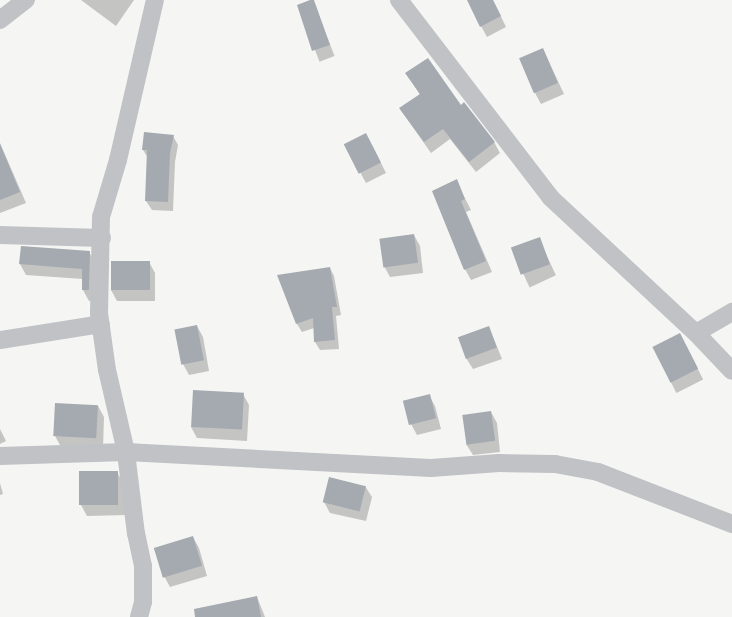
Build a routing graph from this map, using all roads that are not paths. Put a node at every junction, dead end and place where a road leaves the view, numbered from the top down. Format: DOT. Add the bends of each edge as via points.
graph roads {
  1 [pos="26,0"];
  2 [pos="156,0"];
  3 [pos="399,0"];
  4 [pos="0,20"];
  5 [pos="0,235"];
  6 [pos="102,238"];
  7 [pos="732,312"];
  8 [pos="100,324"];
  9 [pos="696,332"];
  10 [pos="0,340"];
  11 [pos="732,371"];
  12 [pos="126,452"];
  13 [pos="0,456"];
  14 [pos="732,524"];
  15 [pos="139,617"];
  1 -- 4 [label="street"];
  2 -- 6 [label="street" via="118,160 101,217"];
  3 -- 9 [label="street" via="551,198"];
  5 -- 6 [label="street"];
  6 -- 8 [label="street"];
  7 -- 9 [label="street"];
  8 -- 10 [label="street"];
  8 -- 12 [label="street" via="107,370"];
  9 -- 11 [label="street"];
  12 -- 13 [label="street"];
  12 -- 14 [label="street" via="431,468 499,463 555,464 598,472"];
  12 -- 15 [label="street" via="136,534 143,566 143,602"];
}
